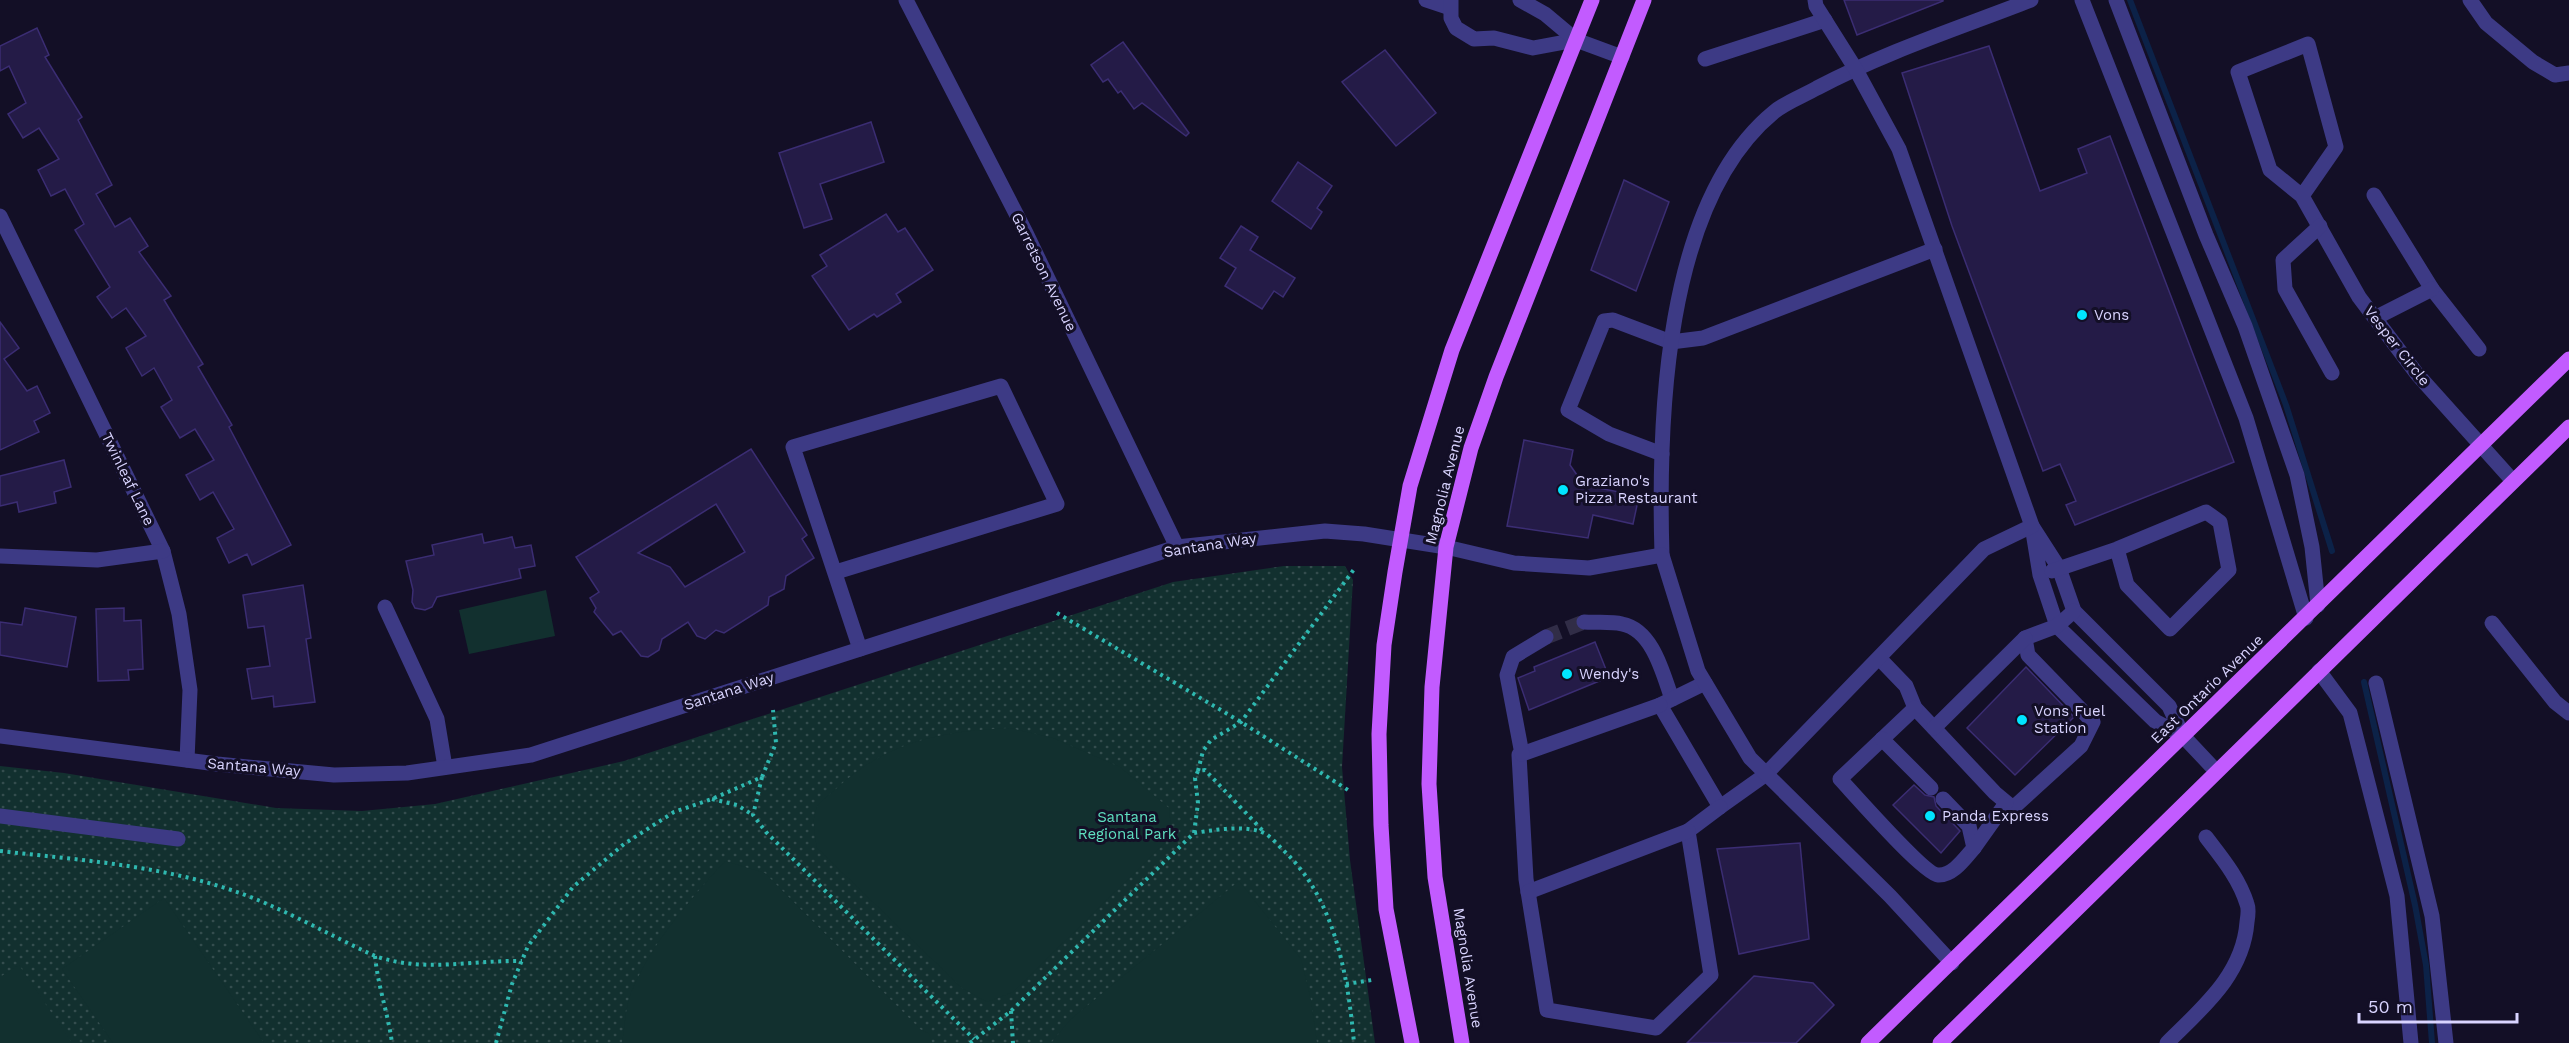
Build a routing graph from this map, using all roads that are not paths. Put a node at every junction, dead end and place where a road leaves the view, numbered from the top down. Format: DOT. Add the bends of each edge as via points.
graph roads {
  1 [pos="906,0"];
  2 [pos="1426,0"];
  3 [pos="1520,0"];
  4 [pos="1592,0"];
  5 [pos="1644,0"];
  6 [pos="1815,0"];
  7 [pos="2031,0"];
  8 [pos="2082,0"];
  9 [pos="2116,0"];
  10 [pos="2470,0"];
  11 [pos="1450,4"];
  12 [pos="1824,20"];
  13 [pos="1576,40"];
  14 [pos="1622,57"];
  15 [pos="1705,59"];
  16 [pos="1855,68"];
  17 [pos="2569,73"];
  18 [pos="2374,195"];
  19 [pos="2302,196"];
  20 [pos="0,216"];
  21 [pos="2320,226"];
  22 [pos="1935,249"];
  23 [pos="2432,289"];
  24 [pos="2375,318"];
  25 [pos="1671,342"];
  26 [pos="2479,349"];
  27 [pos="2569,359"];
  28 [pos="2332,373"];
  29 [pos="2569,427"];
  30 [pos="2481,446"];
  31 [pos="1662,454"];
  32 [pos="2513,481"];
  33 [pos="2032,526"];
  34 [pos="1401,540"];
  35 [pos="1177,547"];
  36 [pos="1446,547"];
  37 [pos="2117,549"];
  38 [pos="163,551"];
  39 [pos="1662,555"];
  40 [pos="0,556"];
  41 [pos="2059,568"];
  42 [pos="836,572"];
  43 [pos="2040,575"];
  44 [pos="2318,605"];
  45 [pos="385,607"];
  46 [pos="2074,611"];
  47 [pos="2306,618"];
  48 [pos="1584,622"];
  49 [pos="2492,623"];
  50 [pos="2057,626"];
  51 [pos="1546,637"];
  52 [pos="2025,638"];
  53 [pos="860,649"];
  54 [pos="1880,659"];
  55 [pos="2319,671"];
  56 [pos="1706,683"];
  57 [pos="2376,683"];
  58 [pos="1666,702"];
  59 [pos="1915,708"];
  60 [pos="2569,712"];
  61 [pos="1934,728"];
  62 [pos="0,736"];
  63 [pos="2183,736"];
  64 [pos="1882,739"];
  65 [pos="1522,754"];
  66 [pos="187,760"];
  67 [pos="445,767"];
  68 [pos="2216,771"];
  69 [pos="1765,775"];
  70 [pos="1931,788"];
  71 [pos="1943,799"];
  72 [pos="2007,803"];
  73 [pos="1720,807"];
  74 [pos="0,816"];
  75 [pos="1688,831"];
  76 [pos="2206,837"];
  77 [pos="178,838"];
  78 [pos="1974,848"];
  79 [pos="1528,892"];
  80 [pos="1952,963"];
  81 [pos="1412,1043"];
  82 [pos="1462,1043"];
  83 [pos="1868,1043"];
  84 [pos="1940,1043"];
  85 [pos="2167,1043"];
  86 [pos="2411,1043"];
  87 [pos="2446,1043"];
  1 -- 35 [label="street, Garretson Avenue" via="1026,233"];
  2 -- 11 [label="street"];
  3 -- 13 [label="street" via="1545,14"];
  4 -- 13 [label="main road, Magnolia Avenue"];
  5 -- 14 [label="main road, Magnolia Avenue"];
  6 -- 12 [label="street"];
  7 -- 16 [label="street"];
  8 -- 47 [label="street" via="2246,418"];
  9 -- 44 [label="street" via="2206,236 2245,326 2296,475 2313,547"];
  10 -- 17 [label="street" via="2486,23 2533,62 2555,75"];
  11 -- 13 [label="street" via="1456,28 1473,39 1494,38 1533,48"];
  12 -- 15 [label="street"];
  12 -- 16 [label="street"];
  13 -- 14 [label="street"];
  13 -- 34 [label="main road, Magnolia Avenue" via="1452,350 1410,486"];
  14 -- 36 [label="main road, Magnolia Avenue" via="1500,367 1471,448"];
  16 -- 22 [label="street" via="1899,149"];
  16 -- 25 [label="street" via="1775,111 1749,135 1733,157 1705,208 1678,301"];
  18 -- 23 [label="street"];
  19 -- 19 [label="street, Vesper Circle" via="2336,147 2308,44 2238,72 2270,170"];
  19 -- 21 [label="street, Vesper Circle"];
  20 -- 38 [label="street, Twinleaf Lane"];
  21 -- 24 [label="street, Vesper Circle"];
  21 -- 28 [label="street" via="2283,260 2285,289"];
  22 -- 25 [label="street" via="1703,338"];
  22 -- 33 [label="street"];
  23 -- 24 [label="street"];
  23 -- 26 [label="street"];
  24 -- 30 [label="street, Vesper Circle" via="2417,374"];
  25 -- 31 [label="street"];
  25 -- 31 [label="street" via="1613,320 1604,321 1568,410 1609,434"];
  27 -- 30 [label="main road, East Ontario Avenue"];
  29 -- 32 [label="main road"];
  30 -- 32 [label="street, Vesper Circle"];
  30 -- 44 [label="main road, East Ontario Avenue"];
  31 -- 39 [label="street"];
  32 -- 55 [label="main road"];
  33 -- 41 [label="street"];
  33 -- 43 [label="street"];
  33 -- 54 [label="street" via="1984,549"];
  34 -- 35 [label="street, Santana Way" via="1325,531"];
  34 -- 36 [label="street, Santana Way"];
  34 -- 81 [label="main road, Magnolia Avenue" via="1384,645 1379,734 1386,909"];
  35 -- 53 [label="street, Santana Way"];
  36 -- 39 [label="street, Santana Way" via="1514,563 1589,568"];
  36 -- 82 [label="main road, Magnolia Avenue" via="1432,687 1429,784 1435,878"];
  37 -- 37 [label="street" via="2206,512 2220,522 2229,570 2170,629 2127,585"];
  37 -- 41 [label="street"];
  38 -- 40 [label="street" via="98,560"];
  38 -- 66 [label="street, Twinleaf Lane" via="179,614 190,690"];
  39 -- 56 [label="street" via="1698,670"];
  41 -- 43 [label="street"];
  41 -- 46 [label="street"];
  42 -- 42 [label="street" via="793,447 1001,386 1057,504"];
  42 -- 53 [label="street"];
  43 -- 50 [label="street"];
  44 -- 47 [label="main road, East Ontario Avenue"];
  45 -- 67 [label="street" via="437,719"];
  46 -- 50 [label="street"];
  46 -- 63 [label="street" via="2169,706"];
  47 -- 63 [label="main road, East Ontario Avenue"];
  48 -- 58 [label="street" via="1623,624 1643,635 1661,668"];
  49 -- 60 [label="street" via="2555,702"];
  50 -- 52 [label="street"];
  50 -- 63 [label="street" via="2155,721"];
  51 -- 65 [label="street" via="1513,657 1507,675"];
  52 -- 61 [label="street"];
  52 -- 72 [label="street" via="2028,655 2093,722 2081,746 2013,808"];
  53 -- 67 [label="street, Santana Way" via="531,755"];
  54 -- 59 [label="street" via="1906,686"];
  54 -- 69 [label="street"];
  55 -- 68 [label="main road"];
  55 -- 86 [label="street" via="2350,713 2397,896"];
  56 -- 58 [label="street"];
  56 -- 69 [label="street" via="1750,758"];
  57 -- 87 [label="street" via="2432,916"];
  58 -- 65 [label="street"];
  58 -- 73 [label="street"];
  59 -- 61 [label="street"];
  59 -- 64 [label="street"];
  61 -- 72 [label="street"];
  62 -- 66 [label="street, Santana Way"];
  63 -- 68 [label="street"];
  63 -- 80 [label="main road, East Ontario Avenue"];
  64 -- 70 [label="street"];
  64 -- 78 [label="street" via="1840,779 1932,873 1941,875 1956,868"];
  65 -- 79 [label="street" via="1519,755"];
  66 -- 67 [label="street, Santana Way" via="334,774 407,773"];
  68 -- 84 [label="main road"];
  69 -- 73 [label="street"];
  69 -- 80 [label="street" via="1890,896"];
  71 -- 78 [label="street" via="1970,825"];
  72 -- 78 [label="street"];
  73 -- 75 [label="street"];
  74 -- 77 [label="street"];
  75 -- 79 [label="street"];
  75 -- 79 [label="street" via="1711,975 1656,1028 1547,1010"];
  76 -- 85 [label="street" via="2236,877 2244,896 2248,906 2246,935 2236,966 2217,992"];
  80 -- 83 [label="main road, East Ontario Avenue"];
}
